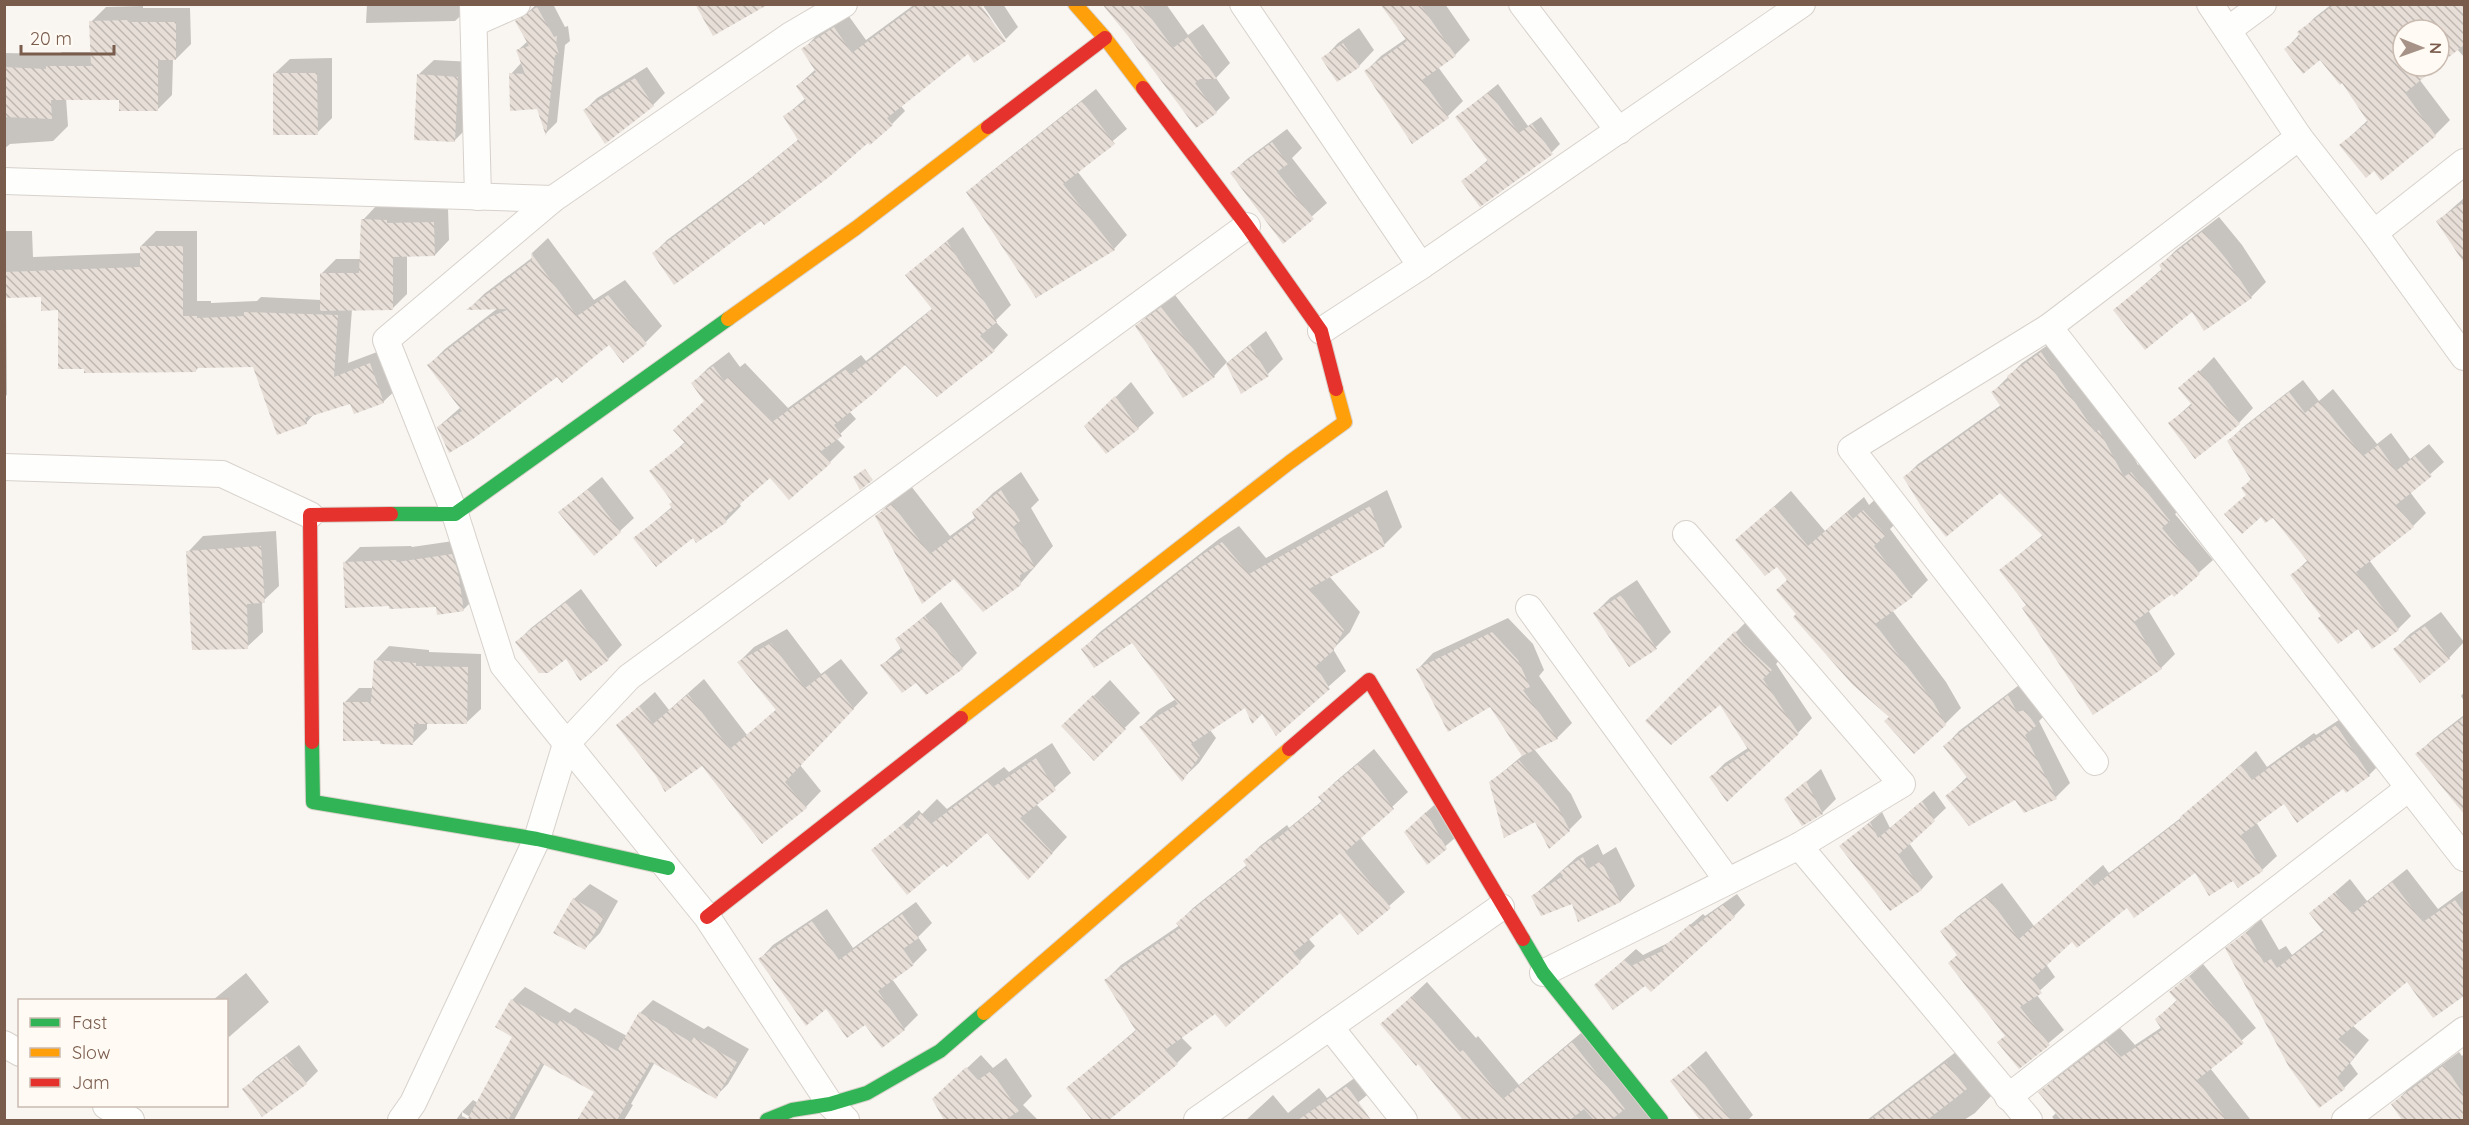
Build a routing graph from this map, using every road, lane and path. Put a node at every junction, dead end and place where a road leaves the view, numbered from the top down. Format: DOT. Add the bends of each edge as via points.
graph roads {
  1 [pos="517,4"];
  2 [pos="844,4"];
  3 [pos="1075,4"];
  4 [pos="1243,4"];
  5 [pos="1522,4"];
  6 [pos="1802,4"];
  7 [pos="2210,4"];
  8 [pos="2263,4"];
  9 [pos="474,14"];
  10 [pos="2228,30"];
  11 [pos="1105,38"];
  12 [pos="1620,131"];
  13 [pos="2299,137"];
  14 [pos="2464,162"];
  15 [pos="4,181"];
  16 [pos="478,197"];
  17 [pos="553,199"];
  18 [pos="1247,226"];
  19 [pos="2374,233"];
  20 [pos="1421,266"];
  21 [pos="2049,327"];
  22 [pos="1321,331"];
  23 [pos="2464,357"];
  24 [pos="4,466"];
  25 [pos="455,514"];
  26 [pos="310,515"];
  27 [pos="1686,534"];
  28 [pos="1529,608"];
  29 [pos="566,744"];
  30 [pos="2095,762"];
  31 [pos="2409,788"];
  32 [pos="537,839"];
  33 [pos="1799,846"];
  34 [pos="2464,858"];
  35 [pos="668,868"];
  36 [pos="1728,881"];
  37 [pos="1501,907"];
  38 [pos="708,917"];
  39 [pos="1543,973"];
  40 [pos="1330,1027"];
  41 [pos="2464,1030"];
  42 [pos="4,1044"];
  43 [pos="18,1052"];
  44 [pos="2008,1097"];
  45 [pos="108,1107"];
  46 [pos="838,1112"];
  47 [pos="131,1120"];
  48 [pos="401,1120"];
  49 [pos="767,1120"];
  50 [pos="1197,1120"];
  51 [pos="1404,1120"];
  52 [pos="1661,1120"];
  53 [pos="2029,1120"];
  54 [pos="2345,1120"];
  1 -- 9 [label="street"];
  2 -- 17 [label="street" via="791,35"];
  3 -- 11 [label="street"];
  4 -- 20 [label="street"];
  5 -- 12 [label="street"];
  6 -- 12 [label="street"];
  7 -- 10 [label="street"];
  8 -- 10 [label="street"];
  9 -- 16 [label="street"];
  10 -- 13 [label="street"];
  11 -- 18 [label="street"];
  11 -- 25 [label="street" via="856,228"];
  12 -- 20 [label="street"];
  13 -- 19 [label="street"];
  13 -- 21 [label="street"];
  14 -- 19 [label="street"];
  15 -- 16 [label="street"];
  16 -- 17 [label="street"];
  17 -- 25 [label="street" via="386,340"];
  18 -- 22 [label="street"];
  18 -- 29 [label="street" via="629,677"];
  19 -- 23 [label="street"];
  20 -- 22 [label="street"];
  21 -- 30 [label="street" via="1851,449"];
  21 -- 31 [label="street"];
  22 -- 38 [label="street" via="1346,422"];
  24 -- 26 [label="street" via="222,474"];
  25 -- 26 [label="street"];
  25 -- 29 [label="street" via="503,665"];
  26 -- 32 [label="street" via="313,802"];
  27 -- 33 [label="street" via="1902,784"];
  28 -- 36 [label="street"];
  29 -- 32 [label="street"];
  29 -- 35 [label="street"];
  31 -- 34 [label="street"];
  31 -- 44 [label="street"];
  32 -- 35 [label="street"];
  32 -- 48 [label="street" via="413,1103"];
  33 -- 36 [label="street"];
  33 -- 44 [label="street"];
  35 -- 38 [label="street"];
  36 -- 39 [label="street"];
  37 -- 39 [label="street"];
  37 -- 40 [label="street"];
  37 -- 46 [label="street" via="1369,680 940,1051"];
  38 -- 46 [label="street"];
  39 -- 52 [label="street"];
  40 -- 50 [label="street"];
  40 -- 51 [label="street"];
  41 -- 54 [label="street"];
  42 -- 43 [label="street"];
  44 -- 53 [label="street"];
  45 -- 47 [label="street"];
  46 -- 49 [label="street" via="792,1110"];
}
